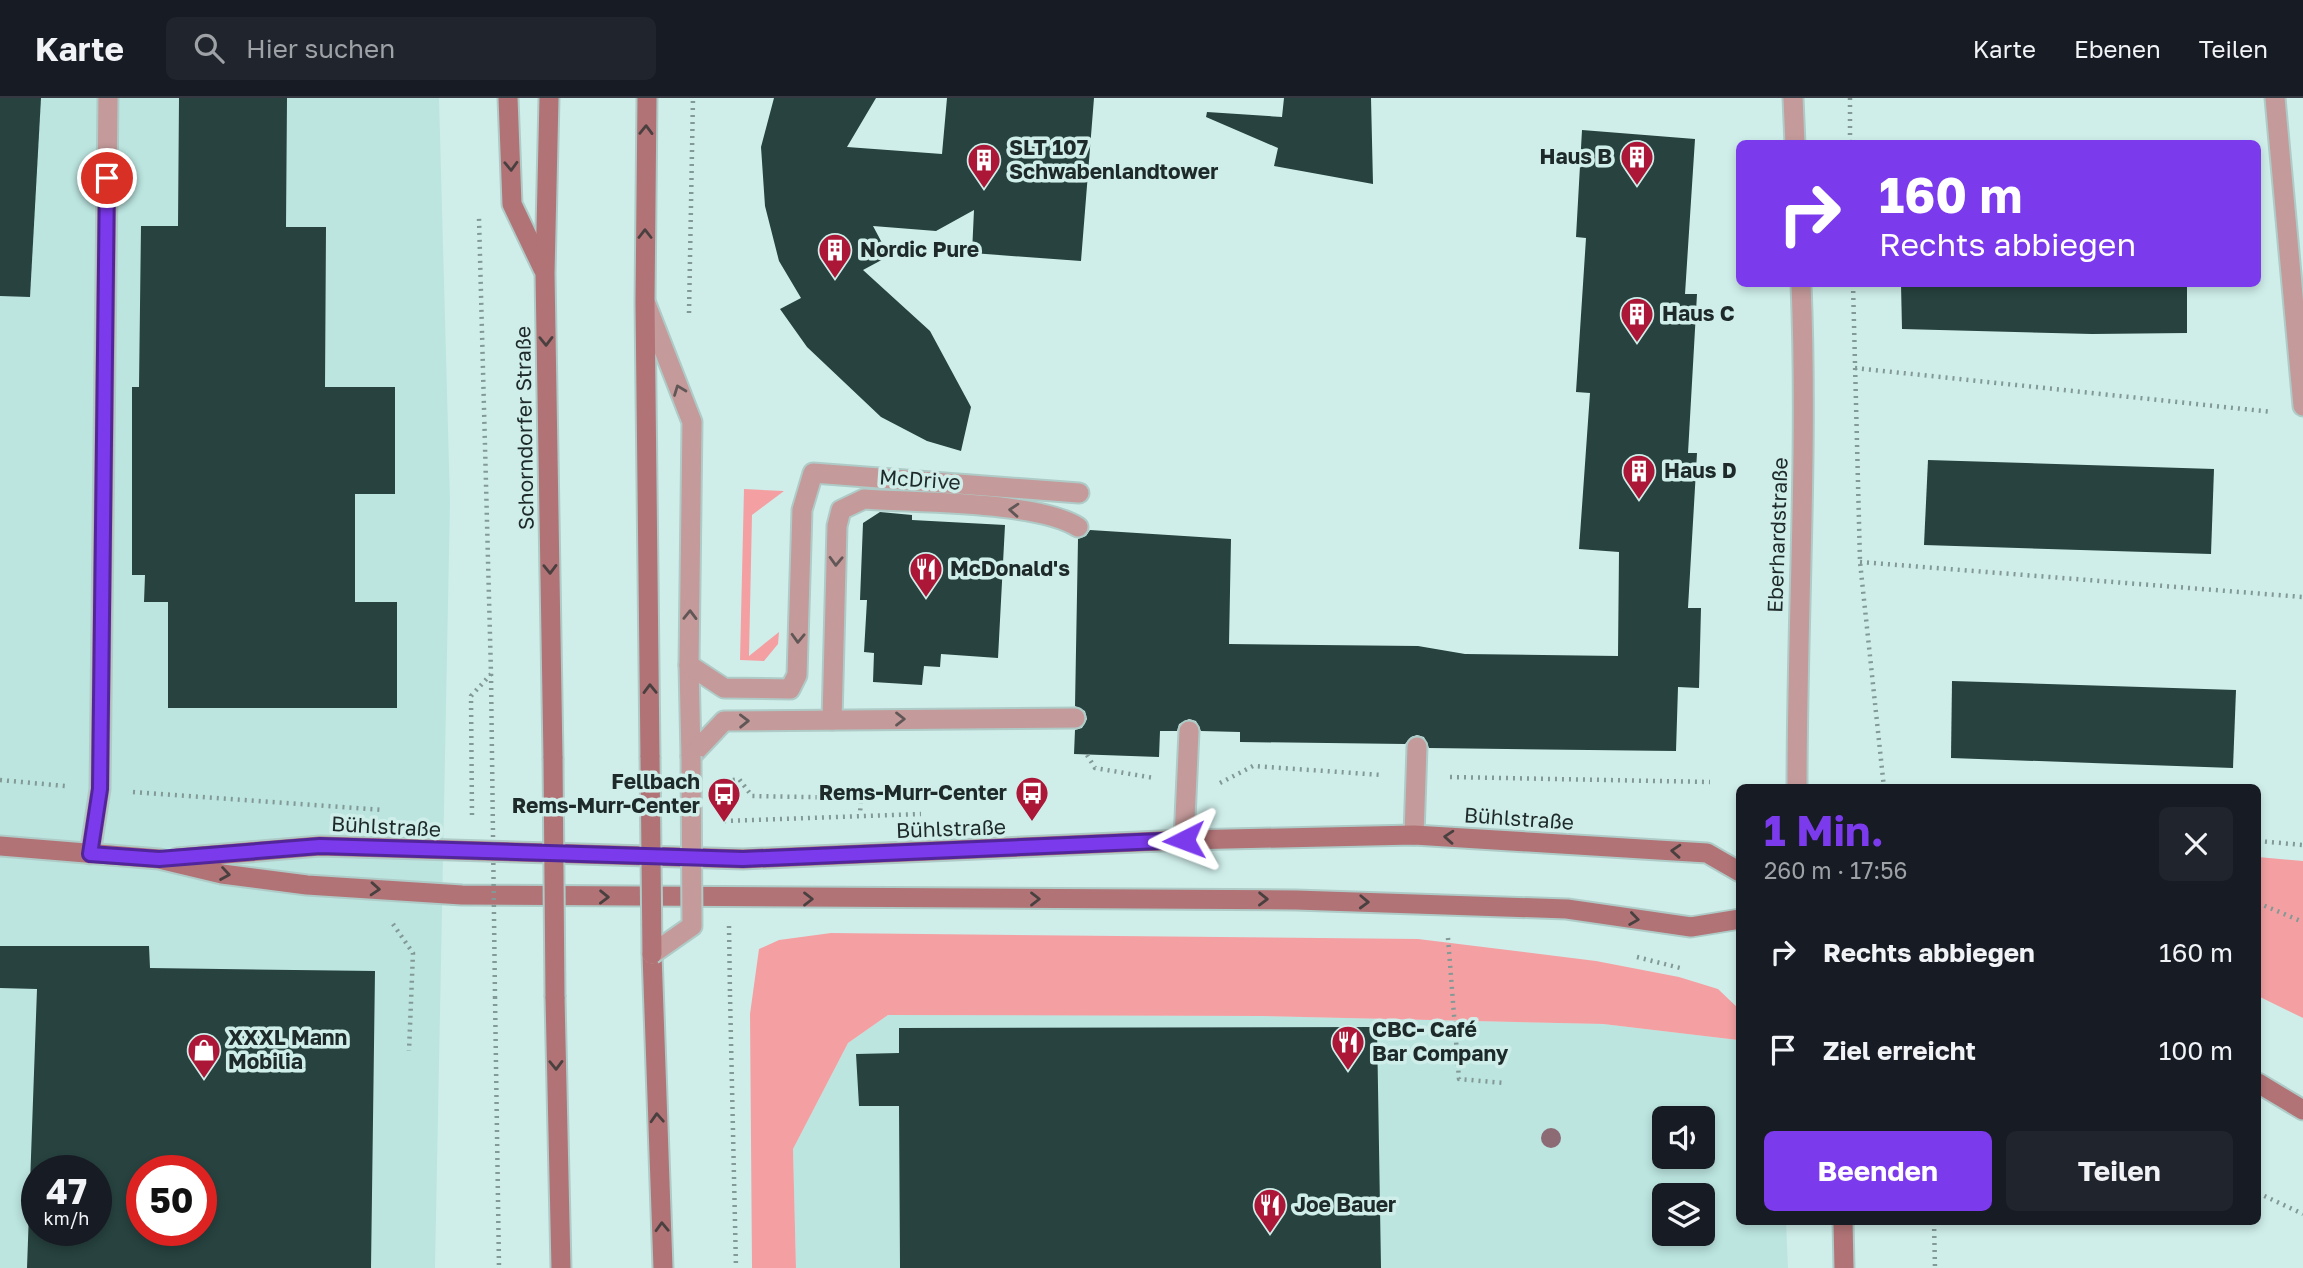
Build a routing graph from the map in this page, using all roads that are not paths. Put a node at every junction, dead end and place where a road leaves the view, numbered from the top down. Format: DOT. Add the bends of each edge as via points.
graph roads {
  1 [pos="108,98"];
  2 [pos="508,98"];
  3 [pos="549,98"];
  4 [pos="647,98"];
  5 [pos="1793,98"];
  6 [pos="2275,98"];
  7 [pos="1795,140"];
  8 [pos="545,273"];
  9 [pos="1801,287"];
  10 [pos="645,302"];
  11 [pos="2303,406"];
  12 [pos="1079,493"];
  13 [pos="1078,527"];
  14 [pos="689,665"];
  15 [pos="1075,718"];
  16 [pos="832,720"];
  17 [pos="1189,731"];
  18 [pos="1417,747"];
  19 [pos="691,756"];
  20 [pos="1797,784"];
  21 [pos="1413,835"];
  22 [pos="1184,840"];
  23 [pos="0,846"];
  24 [pos="90,854"];
  25 [pos="159,859"];
  26 [pos="1736,870"];
  27 [pos="1736,920"];
  28 [pos="652,954"];
  29 [pos="2261,1085"];
  30 [pos="2303,1110"];
  31 [pos="1843,1225"];
  32 [pos="561,1268"];
  33 [pos="663,1268"];
  34 [pos="1844,1268"];
  1 -- 24 [label="street" via="100,789"];
  2 -- 8 [label="main road, one-way" via="512,204"];
  3 -- 8 [label="main road, Schorndorfer Straße"];
  10 -- 4 [label="main road, one-way"];
  5 -- 7 [label="street"];
  6 -- 11 [label="street"];
  8 -- 32 [label="main road, Schorndorfer Straße, one-way, bridge"];
  9 -- 20 [label="street, Eberhardstraße" via="1804,487 1797,633"];
  14 -- 10 [label="street, one-way" via="692,422"];
  28 -- 10 [label="main road, one-way, bridge"];
  12 -- 14 [label="street, one-way" via="813,474 802,510 797,675 790,689 724,688"];
  13 -- 16 [label="street, McDrive, one-way" via="1062,517 1012,510 864,499 841,510 836,526"];
  14 -- 19 [label="street"];
  16 -- 15 [label="street, one-way"];
  19 -- 16 [label="street, one-way" via="723,721"];
  17 -- 22 [label="street"];
  18 -- 21 [label="street"];
  19 -- 28 [label="street, bridge" via="692,926"];
  21 -- 22 [label="main road, Bühlstraße"];
  26 -- 21 [label="main road, Bühlstraße, one-way" via="1707,853"];
  22 -- 25 [label="main road, Bühlstraße" via="743,859 320,846"];
  23 -- 24 [label="main road, Bühlstraße"];
  24 -- 25 [label="main road, Bühlstraße"];
  25 -- 27 [label="main road, Bühlstraße, one-way" via="222,874 307,885 462,895 1296,900 1567,909 1691,927"];
  33 -- 28 [label="main road, one-way"];
  29 -- 30 [label="main road"];
  31 -- 34 [label="main road"];
}
